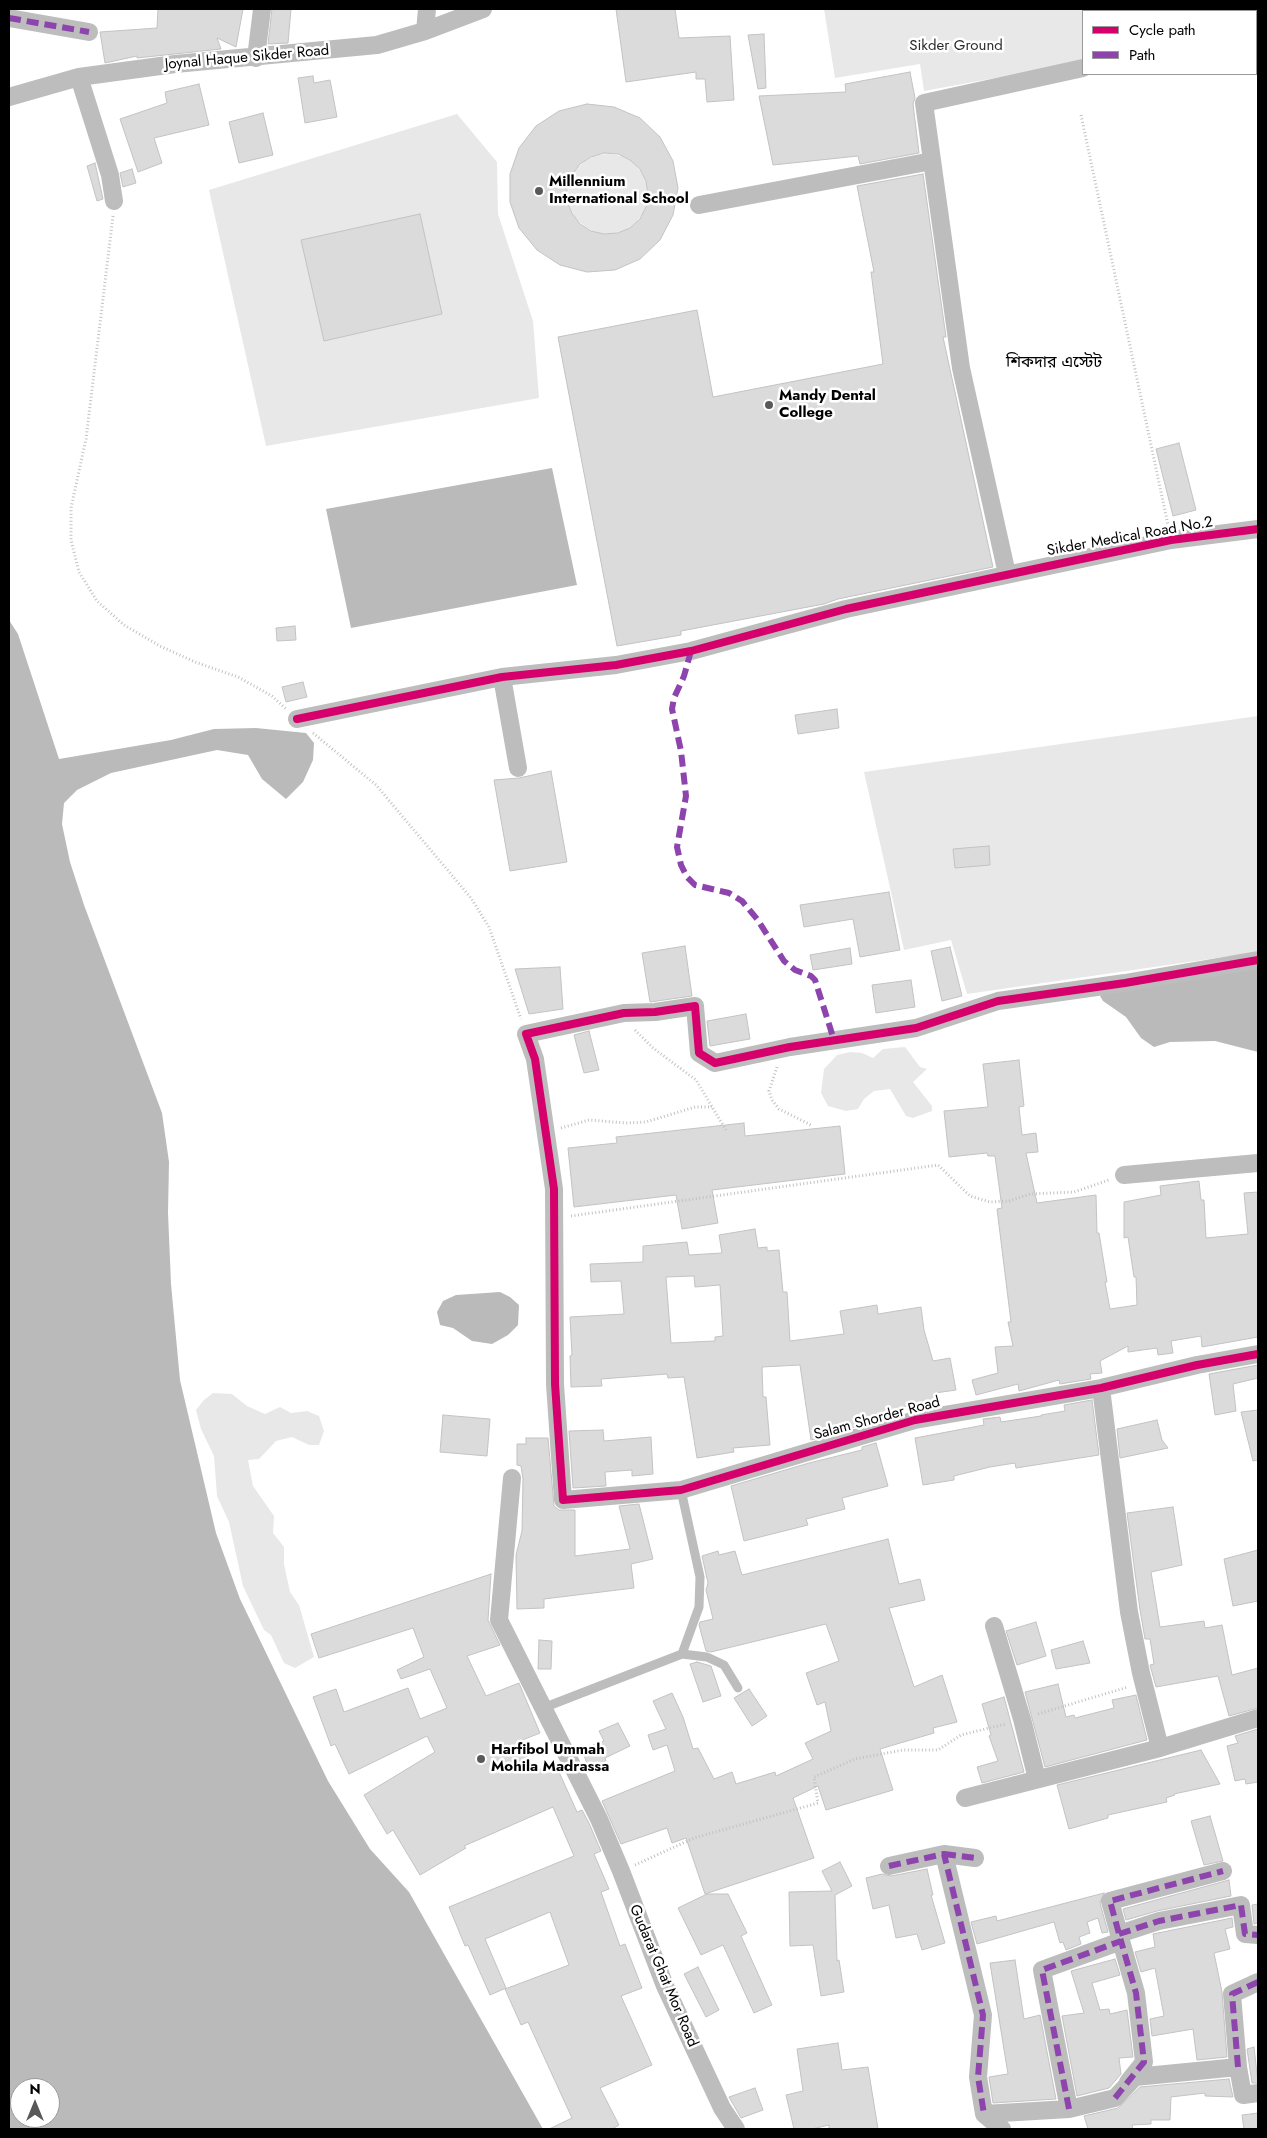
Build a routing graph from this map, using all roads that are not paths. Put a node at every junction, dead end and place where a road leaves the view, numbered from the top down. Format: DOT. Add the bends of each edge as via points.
graph roads {
  1 [pos="262,9"];
  2 [pos="426,9"];
  3 [pos="483,9"];
  4 [pos="9,18"];
  5 [pos="425,31"];
  6 [pos="89,32"];
  7 [pos="256,58"];
  8 [pos="1082,68"];
  9 [pos="79,77"];
  10 [pos="9,97"];
  11 [pos="932,161"];
  12 [pos="114,200"];
  13 [pos="699,204"];
  14 [pos="1258,529"];
  15 [pos="1008,574"];
  16 [pos="502,677"];
  17 [pos="297,719"];
  18 [pos="518,768"];
  19 [pos="1258,960"];
  20 [pos="1258,1163"];
  21 [pos="1124,1175"];
  22 [pos="1258,1354"];
  23 [pos="1102,1388"];
  24 [pos="512,1478"];
  25 [pos="681,1490"];
  26 [pos="994,1626"];
  27 [pos="682,1654"];
  28 [pos="738,1688"];
  29 [pos="543,1708"];
  30 [pos="1258,1718"];
  31 [pos="1160,1748"];
  32 [pos="1037,1779"];
  33 [pos="965,1798"];
  34 [pos="944,1854"];
  35 [pos="975,1858"];
  36 [pos="889,1866"];
  37 [pos="1223,1871"];
  38 [pos="1258,1935"];
  39 [pos="1120,1937"];
  40 [pos="1258,1982"];
  41 [pos="1238,2067"];
  42 [pos="1258,2093"];
  43 [pos="1115,2098"];
  44 [pos="1069,2109"];
  45 [pos="984,2114"];
  46 [pos="736,2129"];
  47 [pos="1002,2129"];
  1 -- 7 [label="street"];
  2 -- 5 [label="street"];
  3 -- 5 [label="street, Joynal Haque Sikder Road"];
  4 -- 6 [label="street"];
  5 -- 7 [label="street, Joynal Haque Sikder Road" via="377,45"];
  7 -- 9 [label="street, Joynal Haque Sikder Road" via="175,64"];
  8 -- 11 [label="street" via="924,103"];
  9 -- 10 [label="street, Joynal Haque Sikder Road"];
  9 -- 12 [label="street" via="110,175"];
  11 -- 13 [label="street"];
  11 -- 15 [label="street" via="961,368"];
  14 -- 15 [label="street, Sikder Medical Road No.2" via="1171,540"];
  15 -- 16 [label="street, Sikder Medical Road No.2" via="846,609 690,651 616,666"];
  16 -- 17 [label="street, Sikder Medical Road No.2"];
  16 -- 18 [label="street"];
  19 -- 25 [label="street, Salam Shorder Road" via="998,1001 916,1028 750,1054 715,1063 699,1053 695,1006 624,1013 526,1034 535,1059 548,1132 556,1218 555,1384 563,1500"];
  20 -- 21 [label="street"];
  22 -- 23 [label="street, Salam Shorder Road"];
  23 -- 25 [label="street, Salam Shorder Road" via="914,1420"];
  23 -- 31 [label="street" via="1129,1612"];
  24 -- 29 [label="street, Gudarat Ghat Mor Road" via="499,1620"];
  25 -- 27 [label="lane" via="700,1577 699,1607"];
  26 -- 32 [label="street"];
  27 -- 28 [label="lane" via="707,1657 724,1664"];
  27 -- 29 [label="lane"];
  29 -- 46 [label="street, Gudarat Ghat Mor Road" via="599,1819 665,1986 722,2108"];
  30 -- 31 [label="street"];
  31 -- 32 [label="street"];
  32 -- 33 [label="street"];
  34 -- 35 [label="street"];
  34 -- 36 [label="street"];
  34 -- 45 [label="street" via="983,2015 978,2077"];
  37 -- 39 [label="street" via="1110,1901"];
  38 -- 39 [label="street" via="1245,1934 1240,1905 1159,1922"];
  39 -- 43 [label="street" via="1136,1993 1144,2062"];
  39 -- 44 [label="street" via="1042,1970"];
  40 -- 41 [label="street" via="1232,1994"];
  41 -- 42 [label="street" via="1243,2094"];
  41 -- 43 [label="street" via="1135,2077"];
  43 -- 44 [label="street"];
  44 -- 45 [label="street"];
  45 -- 47 [label="street"];
}
